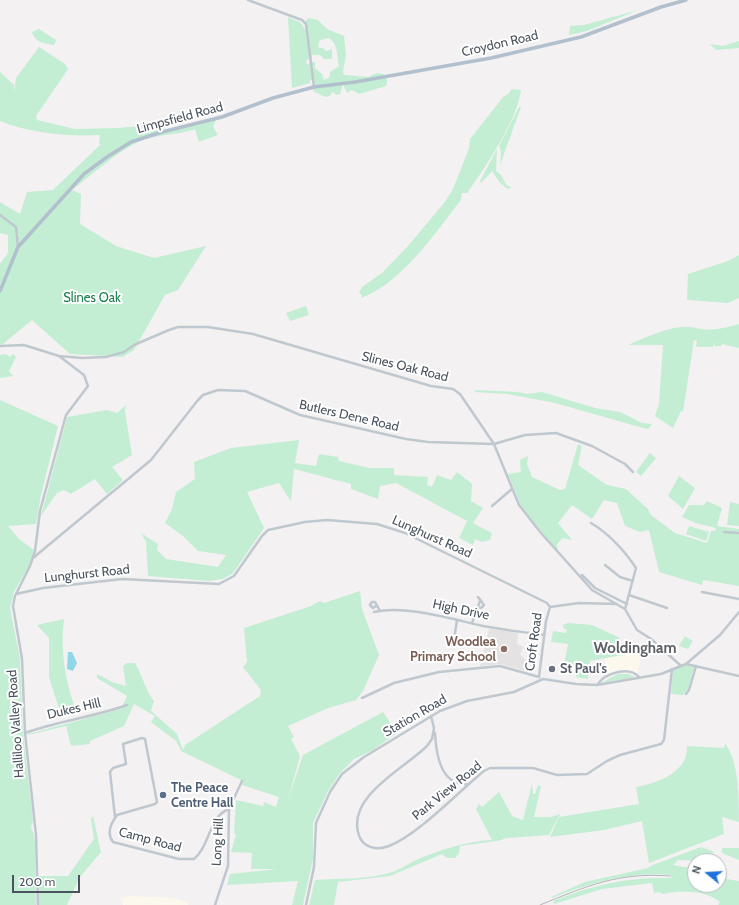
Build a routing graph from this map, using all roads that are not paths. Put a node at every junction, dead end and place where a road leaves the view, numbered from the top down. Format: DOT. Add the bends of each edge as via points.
graph roads {
  1 [pos="248,0"];
  2 [pos="686,0"];
  3 [pos="314,87"];
  4 [pos="0,215"];
  5 [pos="18,248"];
  6 [pos="0,291"];
  7 [pos="0,346"];
  8 [pos="65,358"];
  9 [pos="494,444"];
  10 [pos="633,472"];
  11 [pos="512,489"];
  12 [pos="492,506"];
  13 [pos="591,522"];
  14 [pos="724,532"];
  15 [pos="739,533"];
  16 [pos="33,558"];
  17 [pos="605,565"];
  18 [pos="582,575"];
  19 [pos="633,581"];
  20 [pos="702,592"];
  21 [pos="16,594"];
  22 [pos="630,595"];
  23 [pos="478,597"];
  24 [pos="739,599"];
  25 [pos="480,601"];
  26 [pos="618,604"];
  27 [pos="627,604"];
  28 [pos="376,606"];
  29 [pos="477,606"];
  30 [pos="550,607"];
  31 [pos="625,608"];
  32 [pos="667,608"];
  33 [pos="380,610"];
  34 [pos="374,612"];
  35 [pos="739,612"];
  36 [pos="457,620"];
  37 [pos="472,623"];
  38 [pos="544,635"];
  39 [pos="460,645"];
  40 [pos="448,646"];
  41 [pos="453,646"];
  42 [pos="686,664"];
  43 [pos="680,665"];
  44 [pos="696,666"];
  45 [pos="672,669"];
  46 [pos="739,676"];
  47 [pos="639,677"];
  48 [pos="539,678"];
  49 [pos="598,685"];
  50 [pos="686,694"];
  51 [pos="362,698"];
  52 [pos="127,705"];
  53 [pos="431,716"];
  54 [pos="434,728"];
  55 [pos="25,733"];
  56 [pos="242,780"];
  57 [pos="468,784"];
  58 [pos="229,810"];
  59 [pos="115,817"];
  60 [pos="38,905"];
  61 [pos="215,905"];
  62 [pos="306,905"];
  1 -- 3 [label="street" via="302,20 306,24"];
  2 -- 3 [label="main road, Croydon Road" via="650,10 581,37 491,58"];
  3 -- 5 [label="main road, Limpsfield Road" via="273,98 222,117 131,142 84,174"];
  4 -- 5 [label="street" via="16,228"];
  5 -- 6 [label="main road, Limpsfield Road"];
  7 -- 8 [label="street, Slines Oak Road" via="24,345"];
  8 -- 9 [label="street, Slines Oak Road" via="115,356 134,345 178,327 208,327 248,333 431,386 453,389 460,394"];
  8 -- 16 [label="street, Halliloo Valley Road" via="84,375 88,386 66,414 40,511 39,533"];
  9 -- 10 [label="street, Butlers Dene Road" via="524,436 556,432 592,446 625,464"];
  9 -- 11 [label="street, Slines Oak Road"];
  9 -- 16 [label="street, Butlers Dene Road" via="406,439 300,416 245,391 213,391 198,400 151,460"];
  11 -- 12 [label="street"];
  11 -- 26 [label="street, Slines Oak Road" via="522,511 580,579 592,590"];
  13 -- 19 [label="street" via="605,532 635,566"];
  14 -- 15 [label="street"];
  16 -- 21 [label="street, Halliloo Valley Road"];
  17 -- 19 [label="street" via="620,577"];
  18 -- 27 [label="street" via="594,588"];
  19 -- 22 [label="street"];
  20 -- 24 [label="street"];
  21 -- 30 [label="street, Lunghurst Road" via="122,578 219,584 234,576 268,530 327,520 377,524 405,533 519,588"];
  21 -- 55 [label="street, Halliloo Valley Road" via="13,608 22,659"];
  22 -- 27 [label="street"];
  22 -- 32 [label="street"];
  23 -- 25 [label="street"];
  25 -- 29 [label="street"];
  25 -- 29 [label="street" via="484,606"];
  26 -- 30 [label="street" via="579,603"];
  26 -- 31 [label="street, Slines Oak Road"];
  27 -- 31 [label="street"];
  28 -- 33 [label="street"];
  29 -- 37 [label="street"];
  30 -- 38 [label="street, Croft Road"];
  31 -- 43 [label="street" via="637,630"];
  33 -- 34 [label="street, High Drive"];
  33 -- 36 [label="street, High Drive" via="423,613"];
  35 -- 42 [label="street" via="720,635"];
  36 -- 37 [label="street, High Drive"];
  36 -- 41 [label="street"];
  37 -- 38 [label="street, High Drive"];
  38 -- 48 [label="street, Croft Road"];
  39 -- 41 [label="street"];
  40 -- 41 [label="street"];
  42 -- 43 [label="street"];
  42 -- 44 [label="street"];
  43 -- 45 [label="street"];
  44 -- 46 [label="street"];
  44 -- 50 [label="street"];
  45 -- 47 [label="street" via="661,674"];
  45 -- 57 [label="street, Park View Road" via="664,740 661,744 620,755 587,774 557,775 533,768 493,768 484,771"];
  47 -- 49 [label="street"];
  47 -- 49 [label="street" via="618,672 606,677"];
  48 -- 49 [label="street"];
  48 -- 51 [label="street" via="500,666 439,672 394,683"];
  48 -- 53 [label="street, Station Road" via="514,692 458,704"];
  52 -- 55 [label="street, Dukes Hill"];
  53 -- 54 [label="street"];
  53 -- 62 [label="street, Station Road" via="348,767 330,792 316,823 314,867"];
  54 -- 57 [label="street" via="437,752 444,774 455,783"];
  54 -- 57 [label="street, Park View Road" via="432,739 426,746 366,798 358,815 357,828 363,843 370,847 388,846 414,831"];
  55 -- 60 [label="street, Halliloo Valley Road" via="35,827"];
  56 -- 58 [label="street, Long Hill"];
  58 -- 59 [label="street, Camp Road" via="220,815 201,852 191,860 114,843 110,838 110,831"];
  58 -- 61 [label="street, Long Hill" via="228,866"];
  59 -- 59 [label="street" via="110,772 113,768 126,765 123,744 142,738 145,740 157,803"];
}
